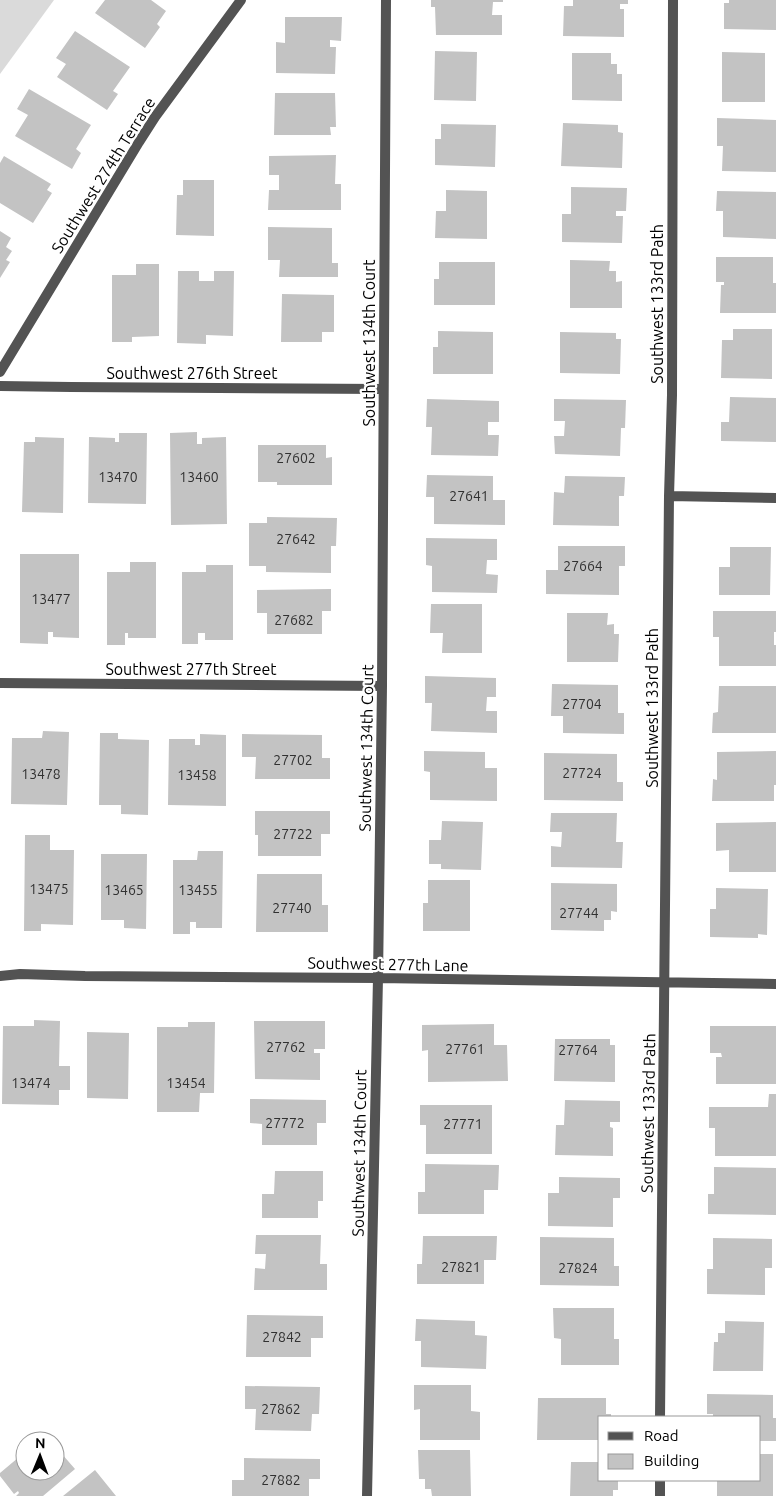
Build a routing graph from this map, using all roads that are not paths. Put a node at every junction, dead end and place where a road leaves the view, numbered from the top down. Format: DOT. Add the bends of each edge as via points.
graph roads {
  1 [pos="241,0"];
  2 [pos="386,0"];
  3 [pos="673,0"];
  4 [pos="0,372"];
  5 [pos="0,386"];
  6 [pos="384,389"];
  7 [pos="669,496"];
  8 [pos="776,498"];
  9 [pos="0,683"];
  10 [pos="382,686"];
  11 [pos="0,976"];
  12 [pos="378,978"];
  13 [pos="665,983"];
  14 [pos="776,984"];
  15 [pos="660,1416"];
  16 [pos="660,1481"];
  17 [pos="367,1496"];
  18 [pos="660,1496"];
  1 -- 4 [label="street, Southwest 274th Terrace" via="147,129"];
  2 -- 6 [label="street, Southwest 134th Court"];
  3 -- 7 [label="street, Southwest 133rd Path"];
  5 -- 6 [label="street, Southwest 276th Street"];
  6 -- 10 [label="street, Southwest 134th Court"];
  7 -- 8 [label="street"];
  7 -- 13 [label="street, Southwest 133rd Path"];
  9 -- 10 [label="street, Southwest 277th Street"];
  10 -- 12 [label="street, Southwest 134th Court"];
  11 -- 12 [label="street, Southwest 277th Lane"];
  12 -- 13 [label="street, Southwest 277th Lane"];
  12 -- 17 [label="street, Southwest 134th Court"];
  13 -- 14 [label="street, Southwest 277th Lane"];
  13 -- 15 [label="street, Southwest 133rd Path"];
  16 -- 18 [label="street"];
}
